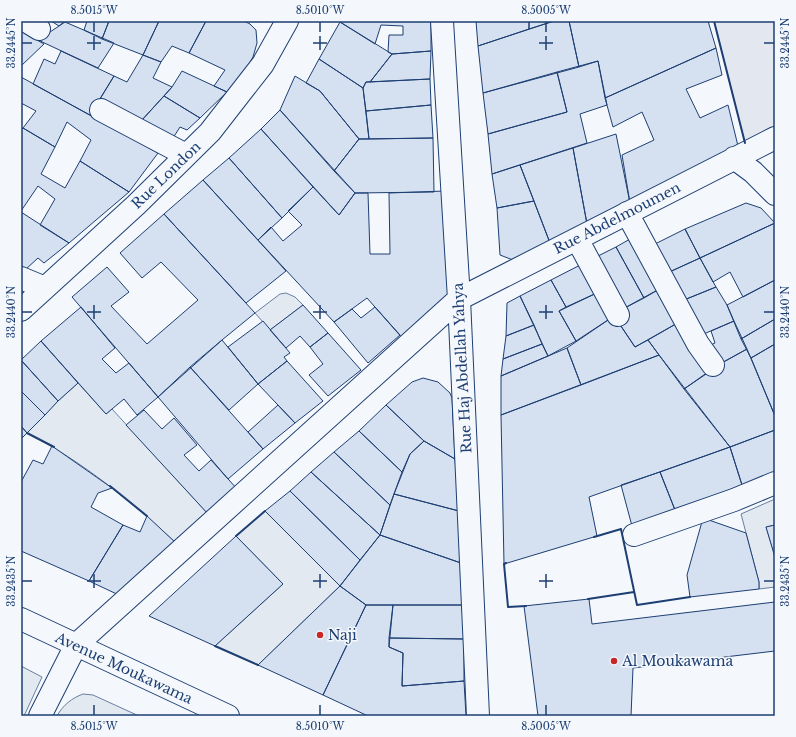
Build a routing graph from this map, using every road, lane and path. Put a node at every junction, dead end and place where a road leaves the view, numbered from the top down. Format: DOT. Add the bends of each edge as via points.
graph roads {
  1 [pos="442,21"];
  2 [pos="285,22"];
  3 [pos="101,110"];
  4 [pos="775,138"];
  5 [pos="186,155"];
  6 [pos="734,158"];
  7 [pos="775,194"];
  8 [pos="627,213"];
  9 [pos="577,239"];
  10 [pos="21,278"];
  11 [pos="45,288"];
  12 [pos="459,299"];
  13 [pos="21,310"];
  14 [pos="618,316"];
  15 [pos="713,366"];
  16 [pos="775,483"];
  17 [pos="634,535"];
  18 [pos="21,619"];
  19 [pos="76,645"];
  20 [pos="40,716"];
  21 [pos="228,716"];
  22 [pos="478,716"];
  1 -- 12 [label="street, Rue Haj Abdellah Yahya"];
  2 -- 5 [label="street, Rue London" via="263,64 210,132"];
  3 -- 5 [label="street"];
  4 -- 6 [label="street, Rue Abdelmoumen"];
  5 -- 11 [label="street, Rue London" via="136,205"];
  6 -- 7 [label="street" via="753,172"];
  6 -- 8 [label="street, Rue Abdelmoumen"];
  8 -- 9 [label="street, Rue Abdelmoumen"];
  8 -- 15 [label="street" via="698,344"];
  9 -- 12 [label="street, Rue Abdelmoumen"];
  9 -- 14 [label="street"];
  10 -- 11 [label="street"];
  11 -- 13 [label="street, Rue London"];
  12 -- 19 [label="street, Rue Abdelmoumen"];
  12 -- 22 [label="street, Rue Haj Abdellah Yahya"];
  16 -- 17 [label="street"];
  18 -- 19 [label="street, Avenue Moukawama"];
  19 -- 20 [label="street"];
  19 -- 21 [label="street, Avenue Moukawama"];
}
